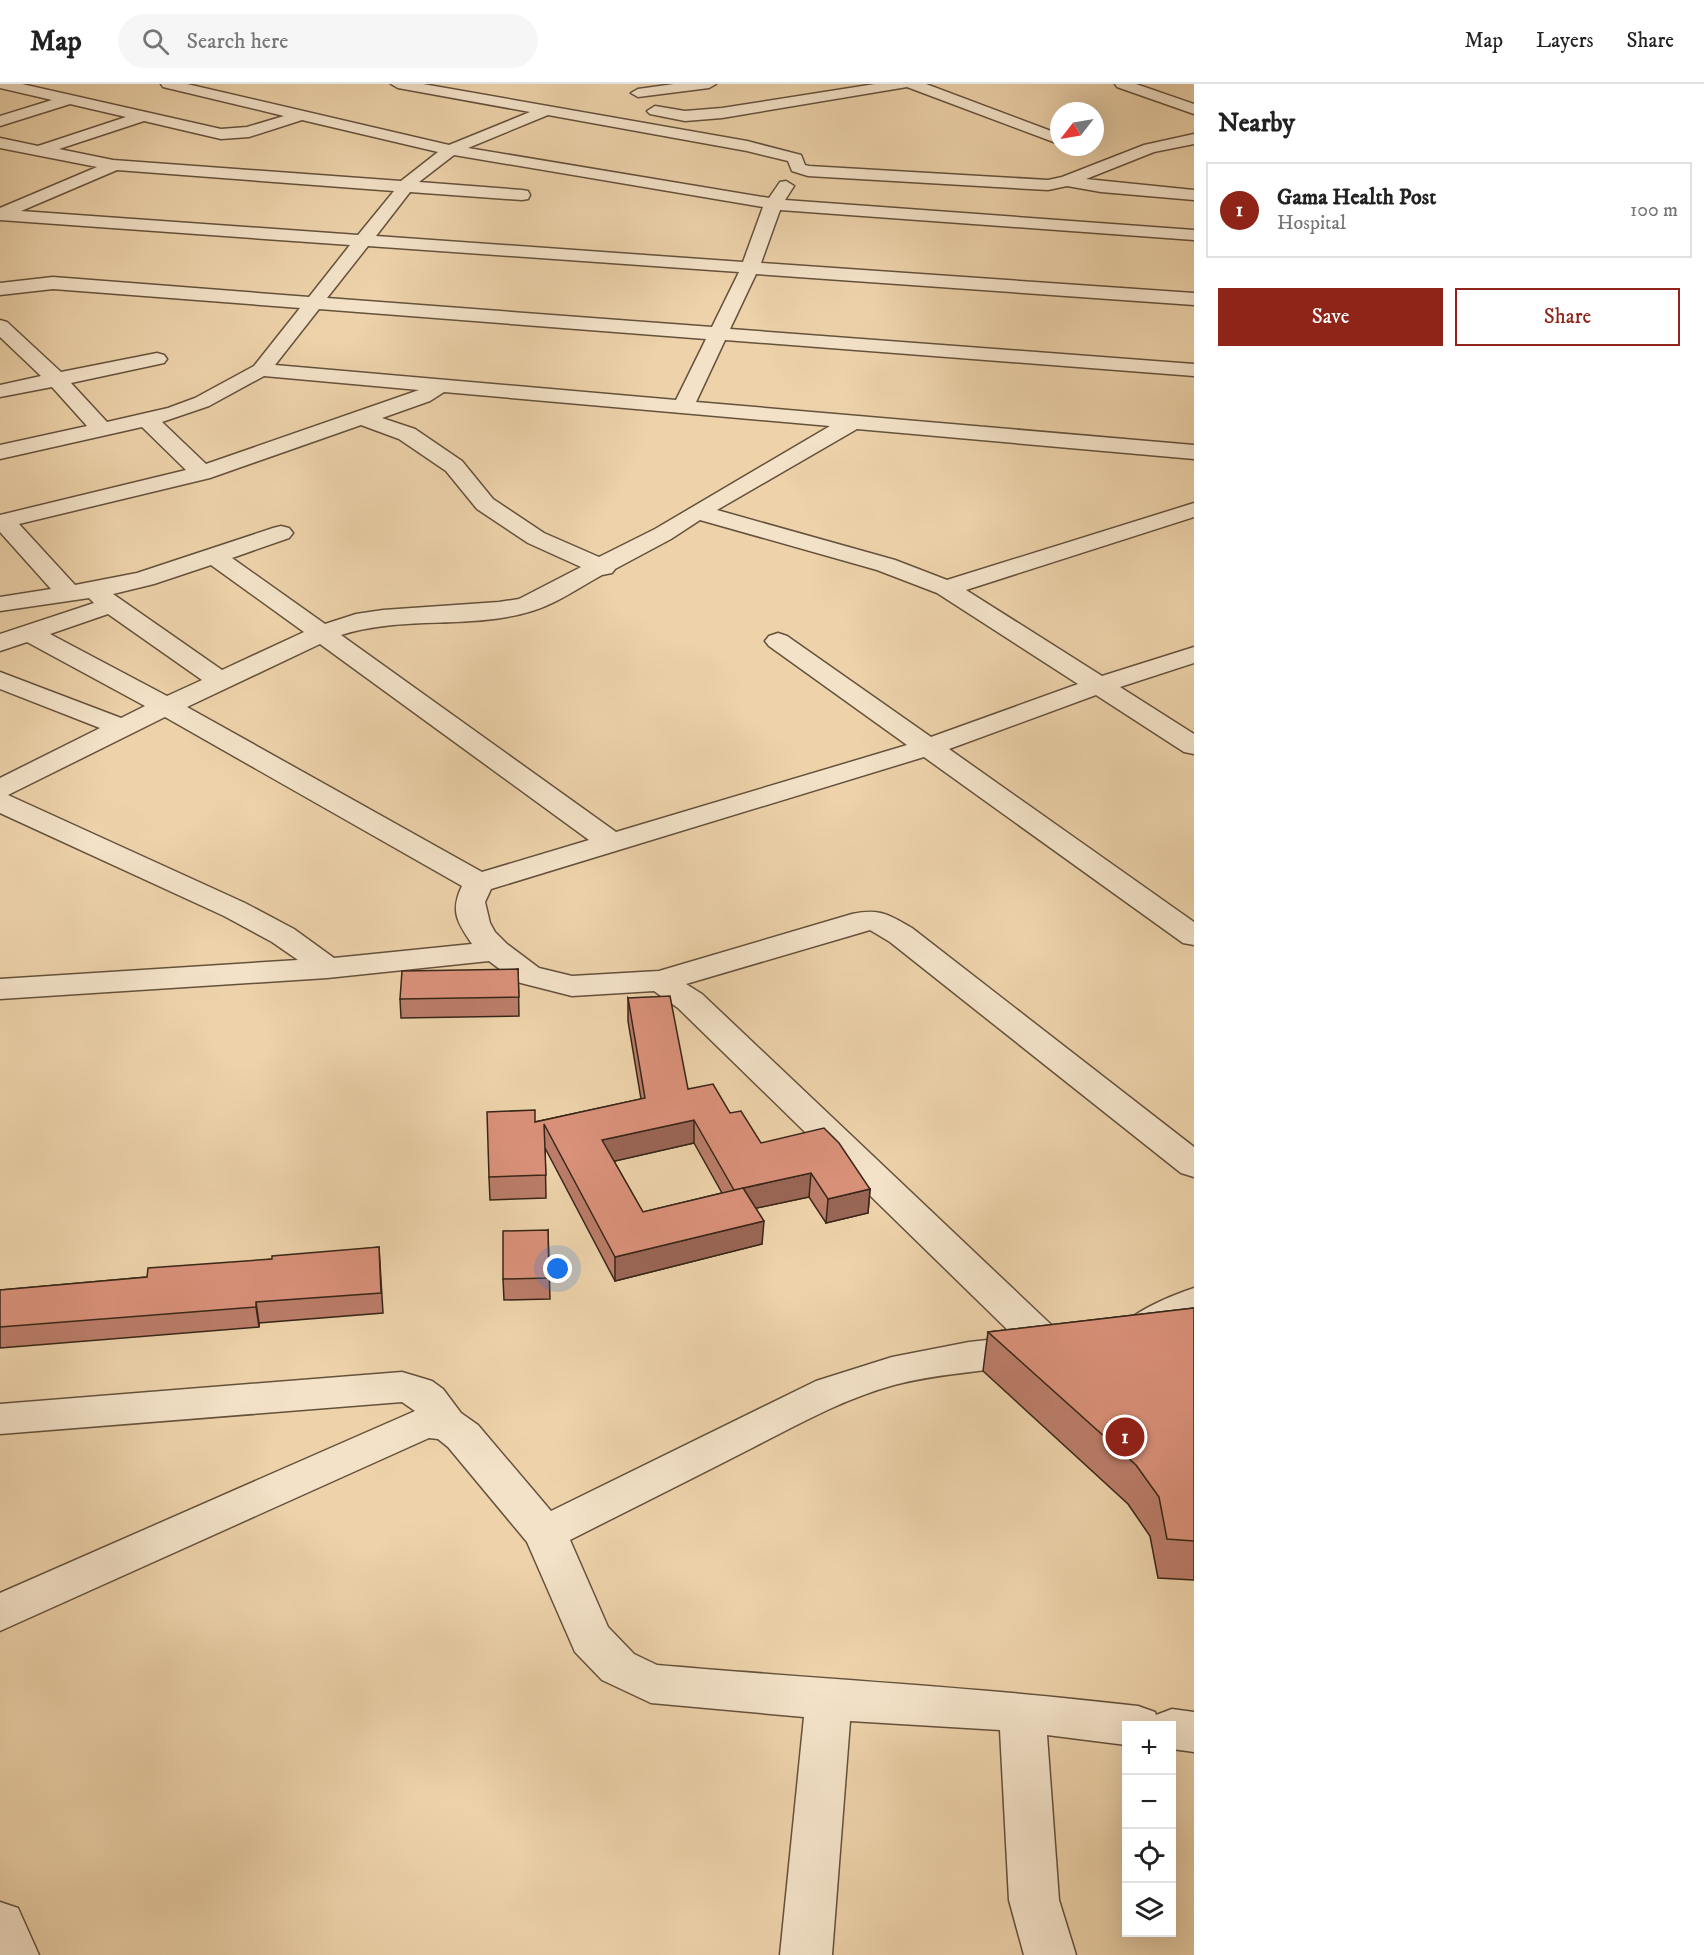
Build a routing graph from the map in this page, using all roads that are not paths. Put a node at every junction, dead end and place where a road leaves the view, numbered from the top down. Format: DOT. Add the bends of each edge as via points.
graph roads {
  1 [pos="3,84"];
  2 [pos="168,84"];
  3 [pos="398,84"];
  4 [pos="663,84"];
  5 [pos="709,84"];
  6 [pos="903,84"];
  7 [pos="912,84"];
  8 [pos="1122,84"];
  9 [pos="1173,86"];
  10 [pos="260,87"];
  11 [pos="1143,91"];
  12 [pos="636,93"];
  13 [pos="222,96"];
  14 [pos="69,100"];
  15 [pos="597,104"];
  16 [pos="1194,109"];
  17 [pos="550,113"];
  18 [pos="305,114"];
  19 [pos="145,115"];
  20 [pos="0,121"];
  21 [pos="207,130"];
  22 [pos="1050,136"];
  23 [pos="1194,139"];
  24 [pos="176,142"];
  25 [pos="0,143"];
  26 [pos="155,149"];
  27 [pos="451,150"];
  28 [pos="39,151"];
  29 [pos="1104,155"];
  30 [pos="1117,160"];
  31 [pos="10,161"];
  32 [pos="114,165"];
  33 [pos="798,168"];
  34 [pos="1067,181"];
  35 [pos="407,186"];
  36 [pos="522,195"];
  37 [pos="1194,195"];
  38 [pos="773,204"];
  39 [pos="0,214"];
  40 [pos="1194,235"];
  41 [pos="363,241"];
  42 [pos="750,268"];
  43 [pos="0,289"];
  44 [pos="1194,299"];
  45 [pos="313,304"];
  46 [pos="0,326"];
  47 [pos="718,335"];
  48 [pos="157,359"];
  49 [pos="261,370"];
  50 [pos="1194,370"];
  51 [pos="57,380"];
  52 [pos="441,385"];
  53 [pos="0,391"];
  54 [pos="683,407"];
  55 [pos="360,418"];
  56 [pos="146,419"];
  57 [pos="853,422"];
  58 [pos="102,429"];
  59 [pos="0,452"];
  60 [pos="1194,452"];
  61 [pos="202,473"];
  62 [pos="1194,510"];
  63 [pos="697,512"];
  64 [pos="1,522"];
  65 [pos="281,533"];
  66 [pos="214,556"];
  67 [pos="603,568"];
  68 [pos="946,588"];
  69 [pos="68,593"];
  70 [pos="103,597"];
  71 [pos="0,604"];
  72 [pos="28,633"];
  73 [pos="323,633"];
  74 [pos="778,640"];
  75 [pos="0,643"];
  76 [pos="1194,655"];
  77 [pos="0,680"];
  78 [pos="221,681"];
  79 [pos="1097,686"];
  80 [pos="166,706"];
  81 [pos="123,728"];
  82 [pos="1194,746"];
  83 [pos="929,747"];
  84 [pos="0,789"];
  85 [pos="0,802"];
  86 [pos="612,843"];
  87 [pos="479,883"];
  88 [pos="1194,936"];
  89 [pos="495,951"];
  90 [pos="327,968"];
  91 [pos="661,981"];
  92 [pos="0,989"];
  93 [pos="1194,1166"];
  94 [pos="1194,1302"];
  95 [pos="1077,1343"];
  96 [pos="0,1419"];
  97 [pos="447,1424"];
  98 [pos="545,1533"];
  99 [pos="0,1613"];
  100 [pos="829,1700"];
  101 [pos="1022,1712"];
  102 [pos="1122,1723"];
  103 [pos="1176,1730"];
  104 [pos="1194,1732"];
  105 [pos="0,1925"];
  106 [pos="13,1955"];
  107 [pos="806,1955"];
  108 [pos="1050,1955"];
  1 -- 14 [label="street"];
  2 -- 13 [label="street"];
  3 -- 17 [label="street"];
  4 -- 12 [label="street"];
  5 -- 12 [label="street"];
  6 -- 12 [label="street" via="695,116 672,115"];
  7 -- 22 [label="street"];
  8 -- 11 [label="street"];
  9 -- 11 [label="street"];
  10 -- 13 [label="street"];
  11 -- 16 [label="street"];
  13 -- 18 [label="street"];
  13 -- 19 [label="street"];
  14 -- 19 [label="street"];
  14 -- 20 [label="street"];
  15 -- 17 [label="street"];
  17 -- 27 [label="street"];
  17 -- 33 [label="street" via="786,155 795,158"];
  18 -- 21 [label="street" via="249,132 221,134"];
  18 -- 27 [label="street"];
  19 -- 21 [label="street"];
  19 -- 28 [label="street"];
  21 -- 24 [label="street"];
  23 -- 30 [label="street"];
  25 -- 28 [label="street"];
  26 -- 32 [label="street"];
  27 -- 35 [label="street"];
  27 -- 38 [label="street"];
  28 -- 31 [label="street"];
  28 -- 32 [label="street"];
  29 -- 30 [label="street"];
  30 -- 34 [label="street"];
  32 -- 35 [label="street"];
  32 -- 39 [label="street"];
  33 -- 34 [label="street" via="1042,185"];
  33 -- 38 [label="street"];
  34 -- 37 [label="street"];
  35 -- 36 [label="street"];
  35 -- 41 [label="street"];
  38 -- 40 [label="street"];
  38 -- 42 [label="street"];
  39 -- 41 [label="street"];
  41 -- 42 [label="street"];
  41 -- 45 [label="street"];
  42 -- 44 [label="street"];
  42 -- 47 [label="street"];
  43 -- 45 [label="street" via="53,283"];
  45 -- 47 [label="street"];
  45 -- 49 [label="street"];
  46 -- 51 [label="street"];
  47 -- 50 [label="street"];
  47 -- 54 [label="street"];
  48 -- 51 [label="street"];
  49 -- 52 [label="street"];
  49 -- 56 [label="street" via="202,402"];
  51 -- 53 [label="street"];
  51 -- 58 [label="street"];
  52 -- 54 [label="street"];
  52 -- 55 [label="street" via="423,397"];
  54 -- 57 [label="street"];
  55 -- 61 [label="street"];
  55 -- 67 [label="street" via="407,434 454,466 485,504 536,538"];
  56 -- 58 [label="street"];
  56 -- 61 [label="street"];
  57 -- 60 [label="street"];
  57 -- 63 [label="street"];
  58 -- 59 [label="street"];
  61 -- 64 [label="street"];
  62 -- 68 [label="street"];
  63 -- 67 [label="street"];
  63 -- 68 [label="street" via="886,565"];
  64 -- 69 [label="street"];
  65 -- 66 [label="street"];
  66 -- 70 [label="street"];
  66 -- 73 [label="street"];
  67 -- 73 [label="street" via="526,605 383,618"];
  68 -- 79 [label="street"];
  69 -- 70 [label="street"];
  69 -- 71 [label="street"];
  70 -- 72 [label="street"];
  70 -- 78 [label="street"];
  72 -- 75 [label="street"];
  72 -- 80 [label="street"];
  73 -- 78 [label="street"];
  73 -- 86 [label="street"];
  74 -- 83 [label="street"];
  76 -- 79 [label="street"];
  77 -- 81 [label="street"];
  78 -- 80 [label="street"];
  79 -- 82 [label="street"];
  79 -- 83 [label="street"];
  80 -- 81 [label="street"];
  80 -- 87 [label="street"];
  81 -- 84 [label="street"];
  83 -- 86 [label="street"];
  83 -- 88 [label="street"];
  85 -- 90 [label="street" via="260,922 305,949"];
  86 -- 87 [label="street"];
  87 -- 89 [label="street" via="470,902 474,922"];
  89 -- 90 [label="street"];
  89 -- 91 [label="street" via="528,975 572,986"];
  90 -- 92 [label="street"];
  91 -- 93 [label="street" via="876,920 901,935"];
  91 -- 95 [label="street" via="690,1001"];
  94 -- 95 [label="street" via="1126,1336"];
  95 -- 98 [label="street" via="969,1356 892,1371 830,1391"];
  96 -- 97 [label="street" via="402,1387 428,1397"];
  97 -- 98 [label="street" via="463,1436"];
  97 -- 99 [label="street" via="425,1423"];
  98 -- 100 [label="street" via="591,1640 618,1667 651,1684"];
  100 -- 101 [label="street"];
  100 -- 107 [label="street"];
  101 -- 102 [label="street"];
  101 -- 108 [label="street" via="1034,1900"];
  103 -- 104 [label="street"];
  105 -- 106 [label="street"];
}
